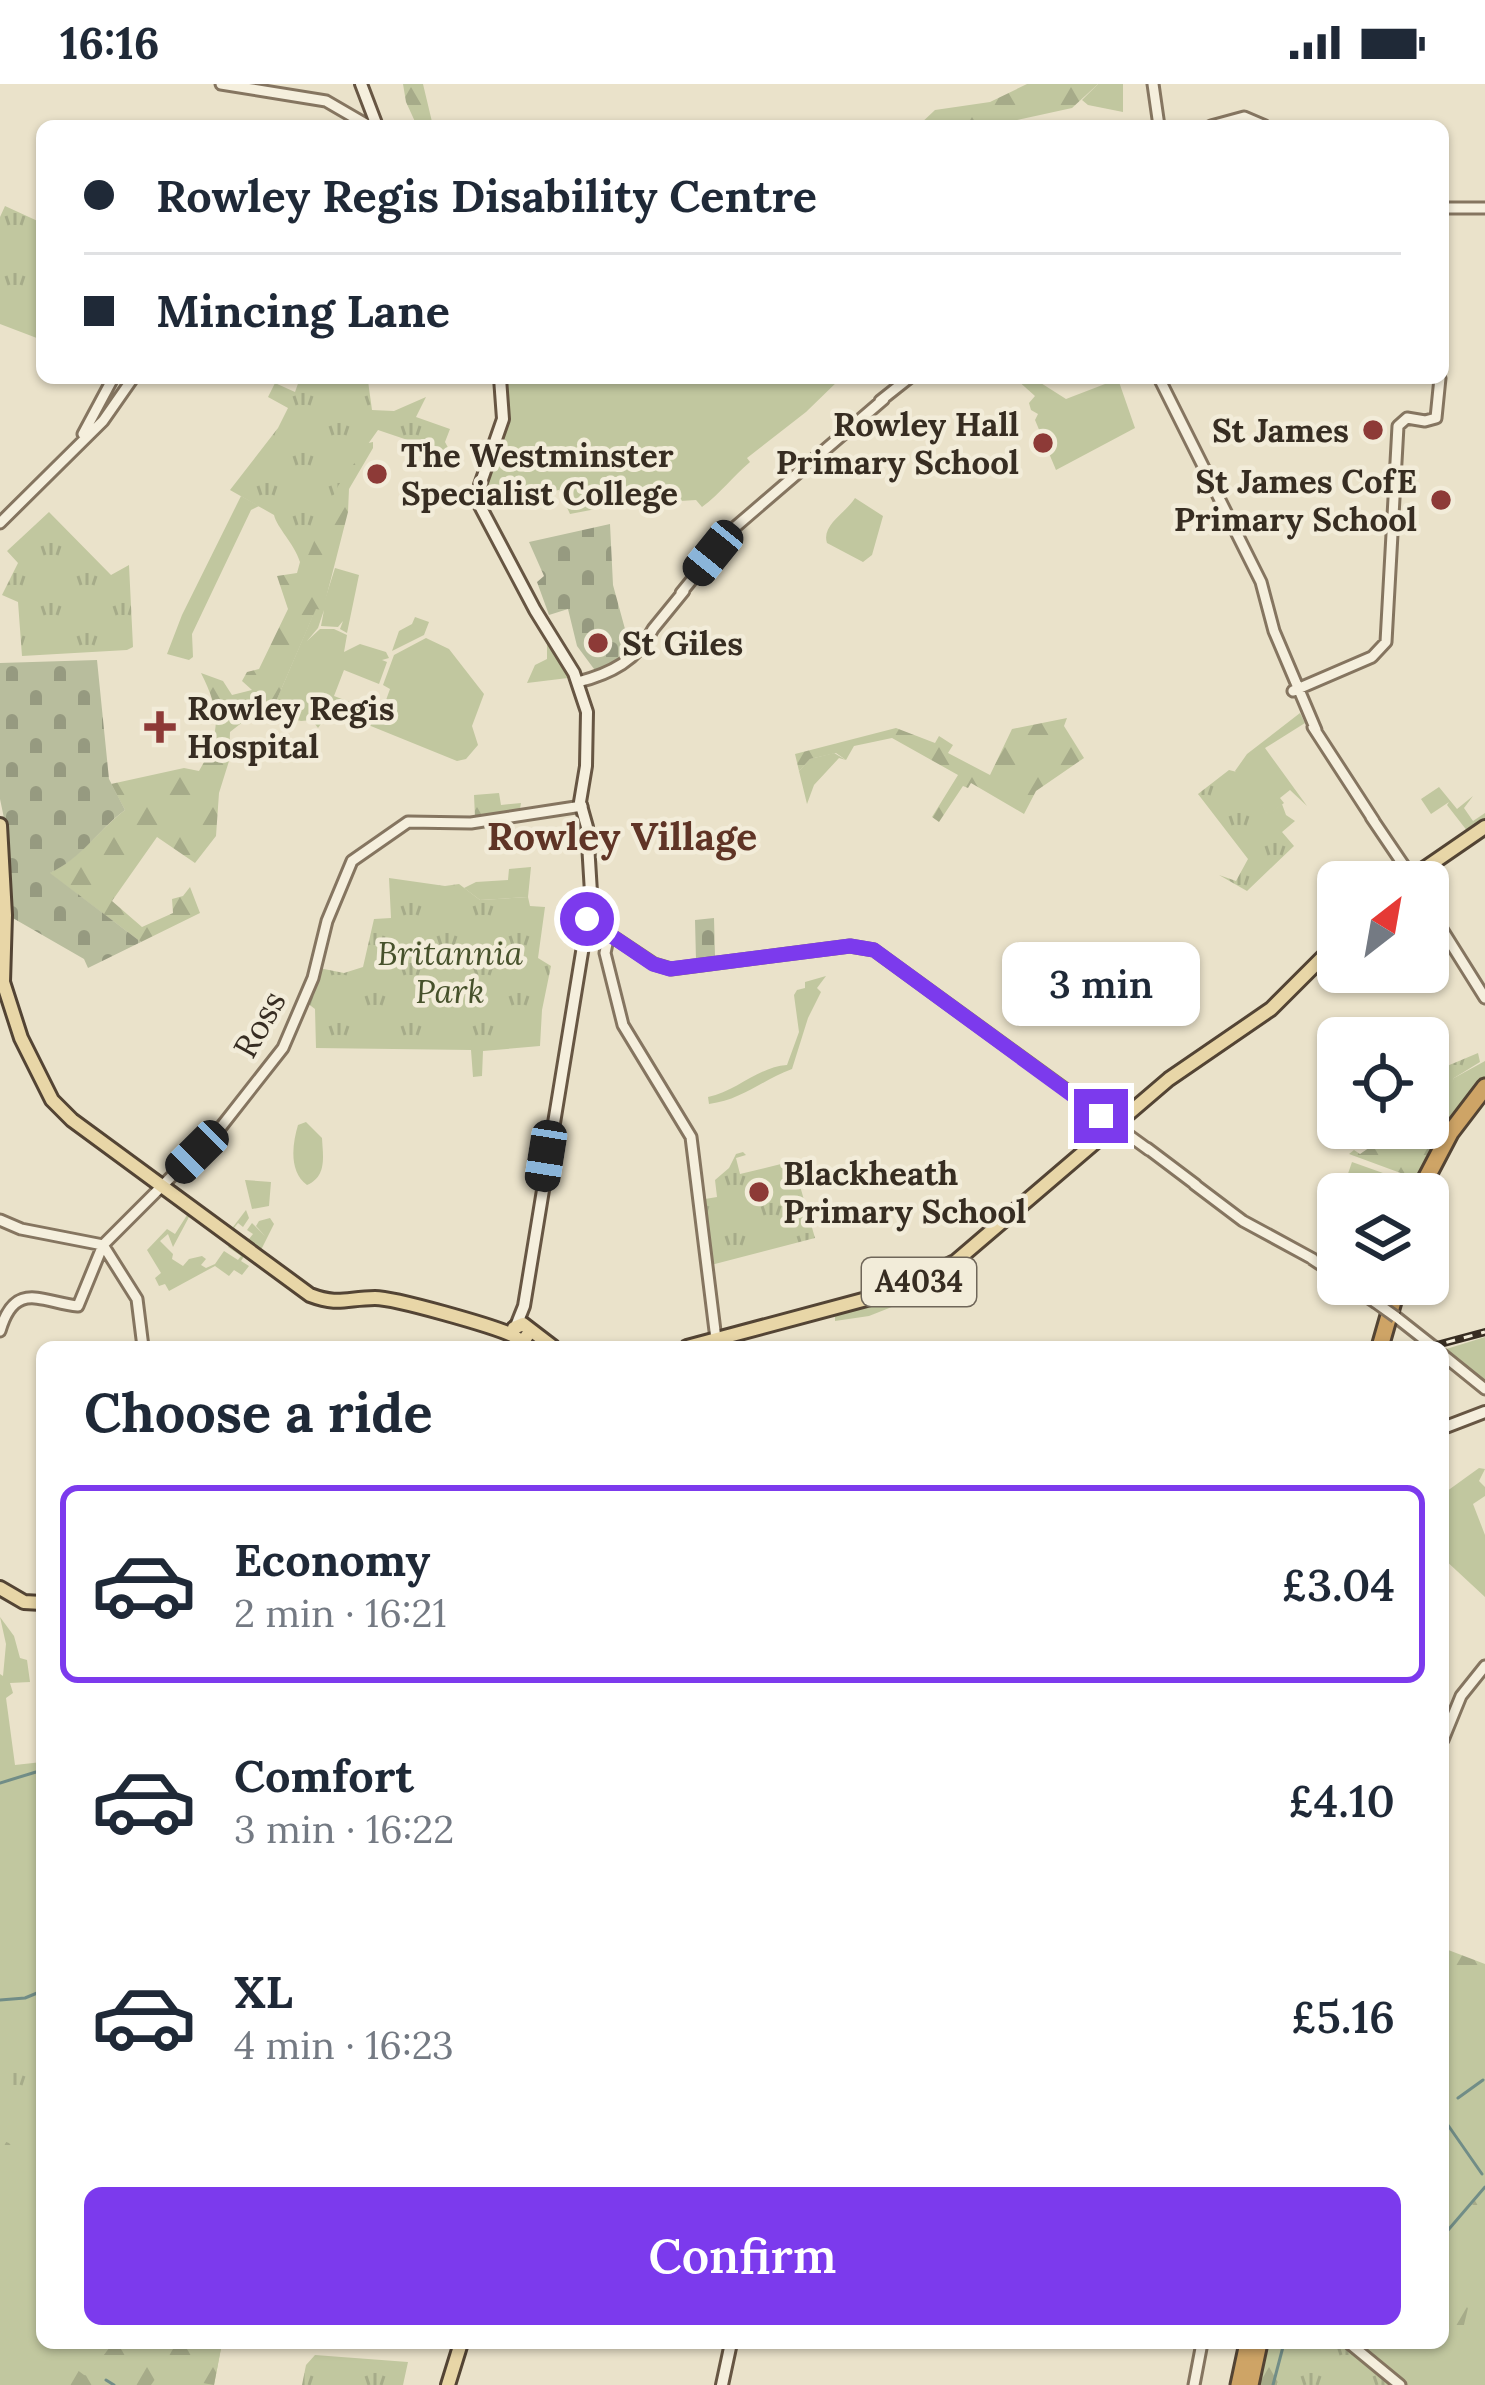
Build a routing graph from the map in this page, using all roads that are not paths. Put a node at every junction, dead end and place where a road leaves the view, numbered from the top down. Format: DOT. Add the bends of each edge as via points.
graph roads {
  1 [pos="221,84"];
  2 [pos="362,84"];
  3 [pos="1153,84"];
  4 [pos="363,120"];
  5 [pos="371,120"];
  6 [pos="1157,120"];
  7 [pos="1449,208"];
  8 [pos="1485,208"];
  9 [pos="109,384"];
  10 [pos="129,384"];
  11 [pos="500,384"];
  12 [pos="902,384"];
  13 [pos="1162,384"];
  14 [pos="1439,384"];
  15 [pos="81,439"];
  16 [pos="0,523"];
  17 [pos="582,682"];
  18 [pos="1296,694"];
  19 [pos="582,803"];
  20 [pos="0,825"];
  21 [pos="1485,831"];
  22 [pos="1400,861"];
  23 [pos="1441,861"];
  24 [pos="587,930"];
  25 [pos="608,937"];
  26 [pos="1449,940"];
  27 [pos="1317,963"];
  28 [pos="1317,969"];
  29 [pos="1485,998"];
  30 [pos="1279,1000"];
  31 [pos="1485,1087"];
  32 [pos="1485,1102"];
  33 [pos="1118,1129"];
  34 [pos="1429,1173"];
  35 [pos="1439,1173"];
  36 [pos="164,1186"];
  37 [pos="0,1220"];
  38 [pos="103,1245"];
  39 [pos="1317,1262"];
  40 [pos="1379,1305"];
  41 [pos="1388,1305"];
  42 [pos="0,1331"];
  43 [pos="521,1336"];
  44 [pos="142,1341"];
  45 [pos="715,1341"];
  46 [pos="722,1341"];
  47 [pos="1378,1341"];
  48 [pos="1427,1341"];
  49 [pos="1449,1360"];
  50 [pos="1485,1389"];
  51 [pos="1485,1412"];
  52 [pos="1449,1426"];
  53 [pos="0,1588"];
  54 [pos="36,1603"];
  55 [pos="1485,1666"];
  56 [pos="1449,1725"];
  57 [pos="459,2349"];
  58 [pos="730,2349"];
  59 [pos="1201,2349"];
  60 [pos="1247,2349"];
  61 [pos="1258,2349"];
  62 [pos="1356,2349"];
  63 [pos="448,2385"];
  64 [pos="722,2385"];
  65 [pos="1194,2385"];
  66 [pos="1239,2385"];
  67 [pos="1250,2385"];
  68 [pos="1400,2385"];
  1 -- 4 [label="street" via="321,100"];
  2 -- 5 [label="main road"];
  3 -- 6 [label="street"];
  7 -- 8 [label="street"];
  9 -- 15 [label="street"];
  10 -- 15 [label="street"];
  11 -- 17 [label="main road" via="503,419 480,506"];
  12 -- 17 [label="street" via="724,540 633,654 611,674"];
  13 -- 18 [label="street" via="1256,573"];
  14 -- 18 [label="street" via="1436,418 1398,426 1385,642 1379,653"];
  15 -- 16 [label="street"];
  17 -- 19 [label="main road" via="592,717"];
  18 -- 22 [label="street"];
  19 -- 24 [label="main road"];
  19 -- 36 [label="street, Ross" via="471,823 408,822 352,861 289,1037"];
  20 -- 36 [label="main road" via="3,982 38,1076 65,1114"];
  21 -- 23 [label="main road"];
  24 -- 25 [label="street"];
  24 -- 43 [label="main road"];
  25 -- 33 [label="street" via="670,969 867,948"];
  25 -- 45 [label="street" via="630,1040 691,1138"];
  26 -- 29 [label="street"];
  27 -- 30 [label="main road, A4034"];
  28 -- 30 [label="main road, A4034"];
  30 -- 33 [label="main road, A4034" via="1169,1078"];
  31 -- 34 [label="highway"];
  32 -- 35 [label="highway"];
  33 -- 39 [label="street" via="1243,1221"];
  33 -- 46 [label="main road, A4034" via="931,1276"];
  36 -- 38 [label="street, Ross"];
  36 -- 43 [label="main road" via="322,1299 387,1299"];
  37 -- 38 [label="street"];
  38 -- 42 [label="street" via="78,1306 27,1298 9,1310"];
  38 -- 44 [label="street" via="137,1299"];
  40 -- 48 [label="street, bridge"];
  41 -- 47 [label="highway"];
  49 -- 50 [label="street"];
  51 -- 52 [label="main road"];
  53 -- 54 [label="main road"];
  55 -- 56 [label="street"];
  57 -- 63 [label="main road"];
  58 -- 64 [label="main road"];
  59 -- 65 [label="street"];
  60 -- 66 [label="highway"];
  61 -- 67 [label="highway"];
  62 -- 68 [label="street"];
}
